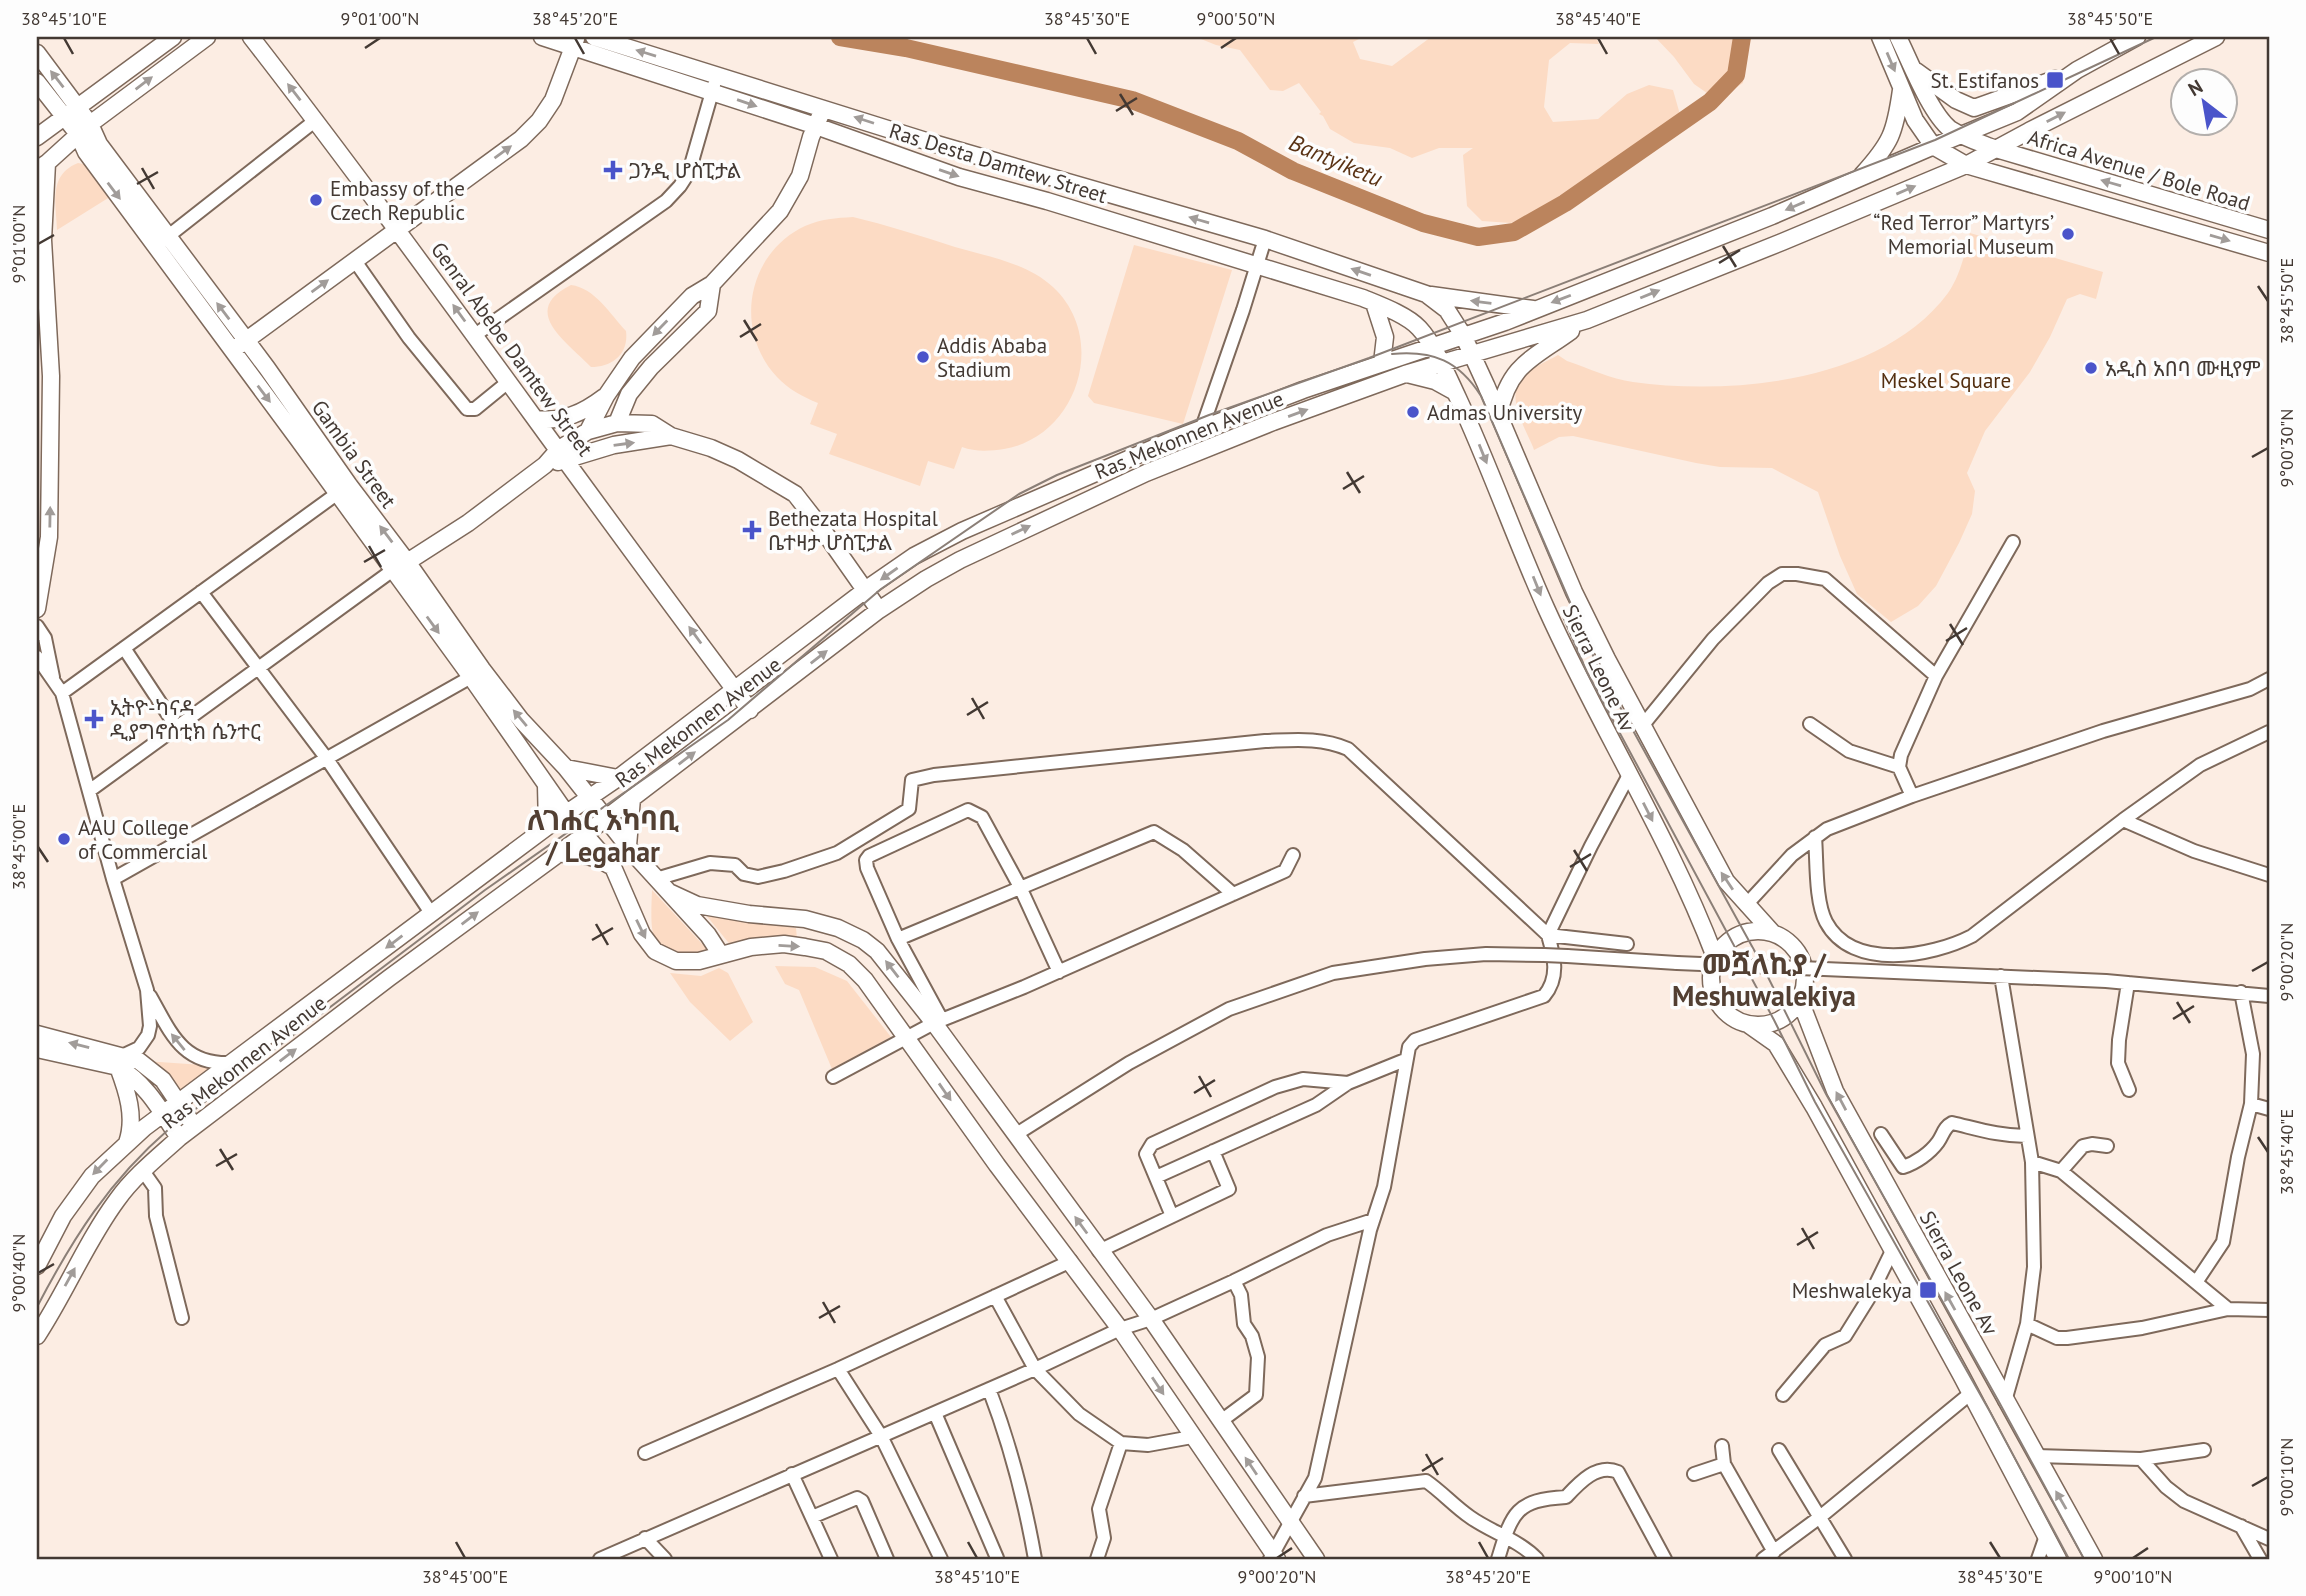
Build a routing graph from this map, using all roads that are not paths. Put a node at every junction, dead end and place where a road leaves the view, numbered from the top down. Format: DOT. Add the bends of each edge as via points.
graph roads {
  1 [pos="173,37"];
  2 [pos="206,37"];
  3 [pos="251,37"];
  4 [pos="542,37"];
  5 [pos="594,37"];
  6 [pos="1880,37"];
  7 [pos="1898,37"];
  8 [pos="2137,37"];
  9 [pos="2216,37"];
  10 [pos="575,41"];
  11 [pos="37,53"];
  12 [pos="1916,71"];
  13 [pos="2077,71"];
  14 [pos="718,75"];
  15 [pos="37,82"];
  16 [pos="1901,88"];
  17 [pos="711,91"];
  18 [pos="823,107"];
  19 [pos="70,111"];
  20 [pos="316,120"];
  21 [pos="816,126"];
  22 [pos="84,129"];
  23 [pos="1960,135"];
  24 [pos="37,137"];
  25 [pos="1933,146"];
  26 [pos="1996,149"];
  27 [pos="1966,165"];
  28 [pos="42,166"];
  29 [pos="1858,180"];
  30 [pos="2177,202"];
  31 [pos="2170,223"];
  32 [pos="398,229"];
  33 [pos="2269,230"];
  34 [pos="1265,239"];
  35 [pos="162,241"];
  36 [pos="2269,253"];
  37 [pos="355,261"];
  38 [pos="1257,265"];
  39 [pos="712,284"];
  40 [pos="1426,294"];
  41 [pos="1374,303"];
  42 [pos="1536,309"];
  43 [pos="1587,320"];
  44 [pos="475,335"];
  45 [pos="1463,335"];
  46 [pos="238,345"];
  47 [pos="1430,346"];
  48 [pos="1471,353"];
  49 [pos="1382,363"];
  50 [pos="1441,363"];
  51 [pos="1405,374"];
  52 [pos="44,376"];
  53 [pos="507,383"];
  54 [pos="1455,392"];
  55 [pos="606,396"];
  56 [pos="1499,414"];
  57 [pos="536,419"];
  58 [pos="617,423"];
  59 [pos="1202,428"];
  60 [pos="588,431"];
  61 [pos="671,436"];
  62 [pos="563,454"];
  63 [pos="343,489"];
  64 [pos="2013,542"];
  65 [pos="42,546"];
  66 [pos="408,563"];
  67 [pos="393,570"];
  68 [pos="865,591"];
  69 [pos="201,592"];
  70 [pos="37,609"];
  71 [pos="879,610"];
  72 [pos="37,626"];
  73 [pos="124,648"];
  74 [pos="37,657"];
  75 [pos="258,669"];
  76 [pos="1936,676"];
  77 [pos="471,677"];
  78 [pos="2269,678"];
  79 [pos="54,681"];
  80 [pos="735,690"];
  81 [pos="62,693"];
  82 [pos="750,710"];
  83 [pos="1810,724"];
  84 [pos="1643,725"];
  85 [pos="177,728"];
  86 [pos="2269,732"];
  87 [pos="327,759"];
  88 [pos="1899,767"];
  89 [pos="566,768"];
  90 [pos="1629,775"];
  91 [pos="618,778"];
  92 [pos="546,785"];
  93 [pos="89,792"];
  94 [pos="1912,796"];
  95 [pos="589,797"];
  96 [pos="632,798"];
  97 [pos="566,813"];
  98 [pos="607,818"];
  99 [pos="2123,820"];
  100 [pos="547,827"];
  101 [pos="584,835"];
  102 [pos="1815,837"];
  103 [pos="628,846"];
  104 [pos="557,853"];
  105 [pos="1293,855"];
  106 [pos="613,867"];
  107 [pos="2269,875"];
  108 [pos="113,879"];
  109 [pos="661,885"];
  110 [pos="1020,887"];
  111 [pos="1233,894"];
  112 [pos="1746,905"];
  113 [pos="431,914"];
  114 [pos="1772,932"];
  115 [pos="1548,935"];
  116 [pos="898,939"];
  117 [pos="1627,944"];
  118 [pos="721,955"];
  119 [pos="1715,957"];
  120 [pos="1059,972"];
  121 [pos="2001,976"];
  122 [pos="2128,983"];
  123 [pos="147,990"];
  124 [pos="2241,992"];
  125 [pos="2269,996"];
  126 [pos="1800,1000"];
  127 [pos="938,1021"];
  128 [pos="1749,1025"];
  129 [pos="37,1034"];
  130 [pos="906,1036"];
  131 [pos="37,1049"];
  132 [pos="1405,1060"];
  133 [pos="120,1062"];
  134 [pos="232,1063"];
  135 [pos="833,1077"];
  136 [pos="1348,1083"];
  137 [pos="2129,1090"];
  138 [pos="178,1102"];
  139 [pos="2251,1104"];
  140 [pos="2269,1109"];
  141 [pos="162,1114"];
  142 [pos="194,1125"];
  143 [pos="1881,1134"];
  144 [pos="1016,1135"];
  145 [pos="2026,1136"];
  146 [pos="179,1138"];
  147 [pos="127,1143"];
  148 [pos="2107,1146"];
  149 [pos="1213,1151"];
  150 [pos="2032,1161"];
  151 [pos="143,1171"];
  152 [pos="2062,1171"];
  153 [pos="1156,1177"];
  154 [pos="1172,1216"];
  155 [pos="1373,1220"];
  156 [pos="1099,1251"];
  157 [pos="1892,1251"];
  158 [pos="1071,1261"];
  159 [pos="37,1266"];
  160 [pos="2197,1281"];
  161 [pos="1234,1282"];
  162 [pos="995,1296"];
  163 [pos="2228,1309"];
  164 [pos="2269,1310"];
  165 [pos="182,1318"];
  166 [pos="1151,1319"];
  167 [pos="2027,1324"];
  168 [pos="1120,1329"];
  169 [pos="37,1336"];
  170 [pos="838,1369"];
  171 [pos="1035,1369"];
  172 [pos="989,1389"];
  173 [pos="1971,1393"];
  174 [pos="1783,1395"];
  175 [pos="2006,1401"];
  176 [pos="935,1413"];
  177 [pos="1221,1421"];
  178 [pos="881,1436"];
  179 [pos="1192,1437"];
  180 [pos="1121,1444"];
  181 [pos="1722,1446"];
  182 [pos="1779,1450"];
  183 [pos="2204,1450"];
  184 [pos="645,1453"];
  185 [pos="2036,1456"];
  186 [pos="2141,1459"];
  187 [pos="1724,1464"];
  188 [pos="792,1474"];
  189 [pos="1694,1474"];
  190 [pos="1304,1496"];
  191 [pos="811,1517"];
  192 [pos="1820,1517"];
  193 [pos="1290,1522"];
  194 [pos="2241,1526"];
  195 [pos="2046,1536"];
  196 [pos="1504,1537"];
  197 [pos="645,1538"];
  198 [pos="2269,1539"];
  199 [pos="616,1556"];
  200 [pos="1768,1556"];
  201 [pos="997,1558"];
  202 [pos="1273,1558"];
  203 [pos="600,1559"];
  204 [pos="665,1559"];
  205 [pos="831,1559"];
  206 [pos="887,1559"];
  207 [pos="942,1559"];
  208 [pos="1035,1559"];
  209 [pos="1097,1559"];
  210 [pos="1316,1559"];
  211 [pos="1497,1559"];
  212 [pos="1536,1559"];
  213 [pos="1665,1559"];
  214 [pos="1845,1559"];
  215 [pos="2038,1559"];
  216 [pos="2058,1559"];
  217 [pos="2094,1559"];
  218 [pos="2260,1559"];
  1 -- 19 [label="main road"];
  22 -- 2 [label="main road, one-way"];
  20 -- 3 [label="main road, Genral Abebe Damtew Street, one-way"];
  4 -- 10 [label="main road, Ras Desta Damtew Street"];
  14 -- 5 [label="main road, Ras Desta Damtew Street, one-way"];
  6 -- 16 [label="main road, one-way"];
  7 -- 12 [label="main road"];
  8 -- 13 [label="main road"];
  26 -- 9 [label="main road, one-way"];
  10 -- 17 [label="main road, Ras Desta Damtew Street"];
  32 -- 10 [label="main road, one-way" via="539,121"];
  19 -- 11 [label="main road, one-way"];
  12 -- 13 [label="main road" via="1974,108"];
  12 -- 23 [label="main road" via="1948,127"];
  13 -- 23 [label="main road, Ras Mekonnen Avenue" via="2017,112"];
  14 -- 17 [label="street"];
  14 -- 18 [label="main road, Ras Desta Damtew Street"];
  15 -- 19 [label="main road"];
  16 -- 25 [label="main road"];
  16 -- 29 [label="main road" via="1892,135"];
  17 -- 21 [label="main road, Ras Desta Damtew Street, one-way"];
  17 -- 44 [label="street" via="689,172 666,201"];
  18 -- 21 [label="main road"];
  34 -- 18 [label="main road, Ras Desta Damtew Street, one-way"];
  19 -- 22 [label="main road, Gambia Street"];
  19 -- 24 [label="main road"];
  20 -- 32 [label="main road, Genral Abebe Damtew Street"];
  20 -- 35 [label="street"];
  21 -- 38 [label="main road, Ras Desta Damtew Street, one-way" via="959,177"];
  21 -- 39 [label="main road" via="800,176 780,211"];
  22 -- 28 [label="main road"];
  22 -- 35 [label="main road, Gambia Street" via="86,152"];
  23 -- 25 [label="main road, Ras Mekonnen Avenue"];
  23 -- 26 [label="main road, Africa Avenue / Bole Road"];
  25 -- 27 [label="main road, Africa Avenue / Bole Road"];
  25 -- 29 [label="main road, Ras Mekonnen Avenue"];
  26 -- 27 [label="main road"];
  30 -- 26 [label="main road, Africa Avenue / Bole Road, one-way"];
  27 -- 31 [label="main road, Africa Avenue / Bole Road"];
  43 -- 27 [label="main road, one-way"];
  28 -- 52 [label="main road"];
  29 -- 42 [label="main road, Ras Mekonnen Avenue, one-way"];
  30 -- 31 [label="main road"];
  30 -- 33 [label="main road, Africa Avenue / Bole Road"];
  31 -- 36 [label="main road, Africa Avenue / Bole Road, one-way"];
  32 -- 37 [label="main road"];
  44 -- 32 [label="main road, Genral Abebe Damtew Street, one-way"];
  34 -- 38 [label="street"];
  40 -- 34 [label="main road, Ras Desta Damtew Street, one-way"];
  35 -- 46 [label="main road, Gambia Street"];
  46 -- 37 [label="main road, one-way"];
  37 -- 53 [label="street" via="467,409 475,409"];
  38 -- 41 [label="main road, Ras Desta Damtew Street"];
  38 -- 59 [label="street"];
  39 -- 55 [label="main road, one-way" via="692,296 641,349"];
  39 -- 58 [label="main road" via="708,311 651,366 629,394"];
  42 -- 40 [label="main road, one-way"];
  40 -- 45 [label="main road, Ras Desta Damtew Street" via="1447,310"];
  41 -- 47 [label="main road, Ras Desta Damtew Street" via="1419,328"];
  41 -- 49 [label="main road" via="1384,337"];
  42 -- 45 [label="main road, Ras Mekonnen Avenue"];
  43 -- 48 [label="main road, Ras Mekonnen Avenue"];
  43 -- 56 [label="main road" via="1523,365 1507,386"];
  44 -- 53 [label="main road, Genral Abebe Damtew Street"];
  45 -- 47 [label="main road, Ras Mekonnen Avenue"];
  45 -- 48 [label="main road, Ras Desta Damtew Street"];
  46 -- 63 [label="main road, Gambia Street" via="267,368"];
  47 -- 49 [label="main road, Ras Mekonnen Avenue"];
  47 -- 50 [label="main road, Ras Desta Damtew Street"];
  48 -- 50 [label="main road, Ras Mekonnen Avenue"];
  48 -- 56 [label="main road, Ras Desta Damtew Street"];
  49 -- 59 [label="main road, Ras Mekonnen Avenue"];
  50 -- 51 [label="main road, Ras Mekonnen Avenue"];
  50 -- 54 [label="main road, Sierra Leone Av"];
  51 -- 54 [label="main road" via="1424,377"];
  71 -- 51 [label="main road, Ras Mekonnen Avenue, one-way" via="960,560 1135,478"];
  65 -- 52 [label="main road, one-way"];
  53 -- 57 [label="main road, Genral Abebe Damtew Street"];
  54 -- 90 [label="main road, Sierra Leone Av, one-way" via="1545,606"];
  55 -- 57 [label="main road" via="566,418"];
  55 -- 60 [label="main road"];
  56 -- 84 [label="main road, Ras Desta Damtew Street" via="1574,592"];
  57 -- 62 [label="main road, Genral Abebe Damtew Street"];
  58 -- 60 [label="main road"];
  58 -- 61 [label="main road" via="652,424"];
  59 -- 68 [label="main road, Ras Mekonnen Avenue, one-way" via="981,522 914,556"];
  60 -- 62 [label="main road"];
  62 -- 61 [label="main road, one-way"];
  61 -- 68 [label="main road" via="738,460 794,494"];
  62 -- 66 [label="main road"];
  80 -- 62 [label="main road, Genral Abebe Damtew Street, one-way"];
  66 -- 63 [label="main road, Gambia Street, one-way"];
  63 -- 67 [label="main road, Gambia Street"];
  63 -- 69 [label="street"];
  64 -- 76 [label="street"];
  65 -- 70 [label="main road"];
  66 -- 67 [label="main road"];
  89 -- 66 [label="main road, Gambia Street, one-way" via="482,670"];
  67 -- 75 [label="street"];
  67 -- 77 [label="main road, Gambia Street, one-way"];
  68 -- 71 [label="main road"];
  68 -- 80 [label="main road, Ras Mekonnen Avenue"];
  69 -- 73 [label="street"];
  69 -- 75 [label="street"];
  82 -- 71 [label="main road, Ras Mekonnen Avenue, one-way"];
  72 -- 79 [label="street" via="45,638"];
  73 -- 81 [label="street"];
  73 -- 85 [label="street"];
  74 -- 79 [label="street"];
  75 -- 85 [label="street"];
  75 -- 87 [label="street"];
  76 -- 84 [label="street" via="1825,579 1783,574 1768,583 1713,639"];
  76 -- 88 [label="street"];
  77 -- 87 [label="street"];
  77 -- 92 [label="main road, Gambia Street"];
  78 -- 94 [label="street" via="2250,689 2103,731"];
  79 -- 81 [label="street"];
  80 -- 82 [label="main road, Genral Abebe Damtew Street"];
  80 -- 91 [label="main road, Ras Mekonnen Avenue"];
  81 -- 93 [label="street"];
  96 -- 82 [label="main road, Ras Mekonnen Avenue, one-way"];
  83 -- 88 [label="street" via="1849,751"];
  112 -- 84 [label="main road, Ras Desta Damtew Street, one-way" via="1726,881"];
  85 -- 93 [label="street"];
  86 -- 99 [label="street" via="2200,765"];
  87 -- 108 [label="street"];
  87 -- 113 [label="street"];
  88 -- 94 [label="street"];
  89 -- 91 [label="main road"];
  89 -- 95 [label="main road, Gambia Street"];
  90 -- 115 [label="street"];
  90 -- 119 [label="main road, Sierra Leone Av, one-way" via="1694,903"];
  91 -- 95 [label="main road, Ras Mekonnen Avenue"];
  92 -- 97 [label="main road, Gambia Street"];
  92 -- 100 [label="main road"];
  93 -- 108 [label="street"];
  94 -- 102 [label="street"];
  95 -- 97 [label="main road, Ras Mekonnen Avenue"];
  95 -- 98 [label="main road, Gambia Street"];
  96 -- 98 [label="main road, Ras Mekonnen Avenue"];
  96 -- 103 [label="main road"];
  97 -- 100 [label="main road, Ras Mekonnen Avenue"];
  97 -- 101 [label="main road, Gambia Street"];
  98 -- 101 [label="main road, Ras Mekonnen Avenue"];
  98 -- 103 [label="main road, Gambia Street"];
  99 -- 102 [label="street" via="1972,936 1923,953 1870,955 1834,934 1820,906"];
  99 -- 107 [label="street" via="2194,851"];
  100 -- 113 [label="main road, Ras Mekonnen Avenue"];
  101 -- 104 [label="main road, Ras Mekonnen Avenue"];
  101 -- 106 [label="main road, Gambia Street"];
  102 -- 112 [label="street"];
  103 -- 109 [label="main road, Gambia Street"];
  104 -- 106 [label="main road" via="600,859"];
  142 -- 104 [label="main road, Ras Mekonnen Avenue, one-way"];
  105 -- 111 [label="street" via="1285,872"];
  106 -- 118 [label="main road, Gambia Street, one-way" via="642,934 655,951 676,961"];
  108 -- 123 [label="street"];
  109 -- 115 [label="street" via="710,863 735,865 744,874 758,877 837,853 909,809 912,780 934,775 1250,743 1324,740 1348,749"];
  109 -- 118 [label="main road, Gambia Street"];
  127 -- 109 [label="main road, one-way" via="863,940 805,919 697,905"];
  110 -- 111 [label="street" via="1154,832 1183,850"];
  110 -- 116 [label="street"];
  110 -- 116 [label="street" via="982,817 968,810 866,860"];
  110 -- 120 [label="street"];
  111 -- 120 [label="street"];
  112 -- 114 [label="main road, Ras Desta Damtew Street"];
  113 -- 134 [label="main road, Ras Mekonnen Avenue, one-way"];
  114 -- 119 [label="main road" via="1739,934"];
  114 -- 126 [label="main road" via="1790,943 1802,960 1806,980"];
  115 -- 117 [label="street"];
  115 -- 132 [label="street" via="1554,976 1544,996 1415,1040"];
  116 -- 127 [label="street"];
  118 -- 130 [label="main road, Gambia Street, one-way" via="784,944 826,951 865,980"];
  119 -- 128 [label="main road" via="1710,974 1712,992 1732,1019"];
  120 -- 127 [label="street"];
  121 -- 122 [label="street"];
  121 -- 144 [label="street, bridge" via="1486,954 1333,973 1229,1009 1129,1063"];
  121 -- 145 [label="street"];
  122 -- 124 [label="street"];
  122 -- 137 [label="street" via="2118,1063"];
  123 -- 133 [label="street" via="148,1035"];
  134 -- 123 [label="street, one-way" via="205,1061 187,1052"];
  124 -- 125 [label="street"];
  124 -- 139 [label="street" via="2253,1054"];
  126 -- 128 [label="main road" via="1779,1021"];
  175 -- 126 [label="main road, Sierra Leone Av, one-way" via="1835,1091"];
  127 -- 130 [label="street"];
  127 -- 144 [label="main road"];
  128 -- 157 [label="main road" via="1776,1044"];
  133 -- 129 [label="main road, one-way"];
  130 -- 135 [label="street"];
  130 -- 158 [label="main road, Gambia Street, one-way"];
  131 -- 133 [label="main road"];
  132 -- 136 [label="street"];
  132 -- 155 [label="street" via="1384,1187"];
  133 -- 138 [label="main road" via="139,1061 151,1069"];
  133 -- 141 [label="main road"];
  133 -- 147 [label="main road" via="131,1116"];
  134 -- 138 [label="main road, Ras Mekonnen Avenue"];
  136 -- 149 [label="street" via="1316,1105"];
  136 -- 153 [label="street" via="1303,1079 1275,1087 1152,1144 1146,1154"];
  138 -- 141 [label="main road, Ras Mekonnen Avenue"];
  138 -- 142 [label="main road"];
  139 -- 140 [label="street"];
  139 -- 160 [label="street" via="2223,1242"];
  141 -- 146 [label="main road"];
  141 -- 147 [label="main road, Ras Mekonnen Avenue"];
  142 -- 146 [label="main road, Ras Mekonnen Avenue"];
  143 -- 145 [label="street" via="1903,1167 1928,1153 1952,1123 1985,1133"];
  156 -- 144 [label="main road, one-way"];
  145 -- 150 [label="street"];
  146 -- 151 [label="main road, Ras Mekonnen Avenue"];
  147 -- 159 [label="main road, Ras Mekonnen Avenue, one-way" via="76,1196"];
  148 -- 152 [label="street" via="2083,1146"];
  149 -- 153 [label="street"];
  149 -- 154 [label="street" via="1229,1189"];
  150 -- 152 [label="street"];
  150 -- 167 [label="street" via="2034,1266"];
  151 -- 165 [label="street" via="155,1188 156,1216"];
  169 -- 151 [label="main road, Ras Mekonnen Avenue, one-way" via="93,1235"];
  152 -- 160 [label="street"];
  153 -- 154 [label="street"];
  154 -- 156 [label="street"];
  155 -- 161 [label="street" via="1327,1235"];
  155 -- 190 [label="street" via="1315,1478"];
  156 -- 166 [label="main road"];
  157 -- 173 [label="main road"];
  157 -- 174 [label="street" via="1845,1336 1825,1345"];
  158 -- 162 [label="street"];
  158 -- 168 [label="main road, Gambia Street"];
  160 -- 163 [label="street"];
  161 -- 166 [label="street"];
  161 -- 177 [label="street" via="1258,1357 1256,1395"];
  162 -- 170 [label="street"];
  162 -- 171 [label="street"];
  163 -- 164 [label="street"];
  163 -- 167 [label="street" via="2067,1338"];
  166 -- 168 [label="street"];
  166 -- 177 [label="main road"];
  167 -- 175 [label="street"];
  168 -- 171 [label="street"];
  168 -- 179 [label="main road, Gambia Street, one-way"];
  170 -- 178 [label="street"];
  170 -- 184 [label="street"];
  171 -- 172 [label="street"];
  171 -- 180 [label="street" via="1079,1414"];
  172 -- 176 [label="street"];
  172 -- 208 [label="street" via="1002,1422"];
  173 -- 192 [label="street"];
  173 -- 195 [label="main road"];
  175 -- 185 [label="main road, Sierra Leone Av"];
  176 -- 178 [label="street"];
  176 -- 201 [label="street"];
  193 -- 177 [label="main road, one-way"];
  178 -- 188 [label="street"];
  178 -- 207 [label="street"];
  179 -- 180 [label="street" via="1148,1446"];
  179 -- 202 [label="main road, Gambia Street"];
  180 -- 209 [label="street" via="1099,1509 1104,1538"];
  181 -- 187 [label="street"];
  182 -- 192 [label="street"];
  183 -- 186 [label="street"];
  185 -- 186 [label="street"];
  217 -- 185 [label="main road, Sierra Leone Av, one-way"];
  186 -- 194 [label="street" via="2184,1501"];
  187 -- 189 [label="street"];
  187 -- 200 [label="street"];
  188 -- 191 [label="street"];
  188 -- 197 [label="street"];
  190 -- 193 [label="street"];
  190 -- 196 [label="street" via="1426,1481"];
  191 -- 205 [label="street"];
  191 -- 206 [label="street" via="857,1498"];
  192 -- 200 [label="street"];
  192 -- 214 [label="street"];
  193 -- 202 [label="street"];
  193 -- 210 [label="main road"];
  194 -- 198 [label="street"];
  194 -- 218 [label="street"];
  195 -- 215 [label="street"];
  195 -- 216 [label="main road"];
  196 -- 211 [label="street"];
  196 -- 212 [label="street"];
  196 -- 213 [label="street" via="1527,1503 1566,1497 1598,1471 1610,1469 1618,1472"];
  197 -- 199 [label="street"];
  197 -- 204 [label="street"];
  199 -- 203 [label="street"];
}
